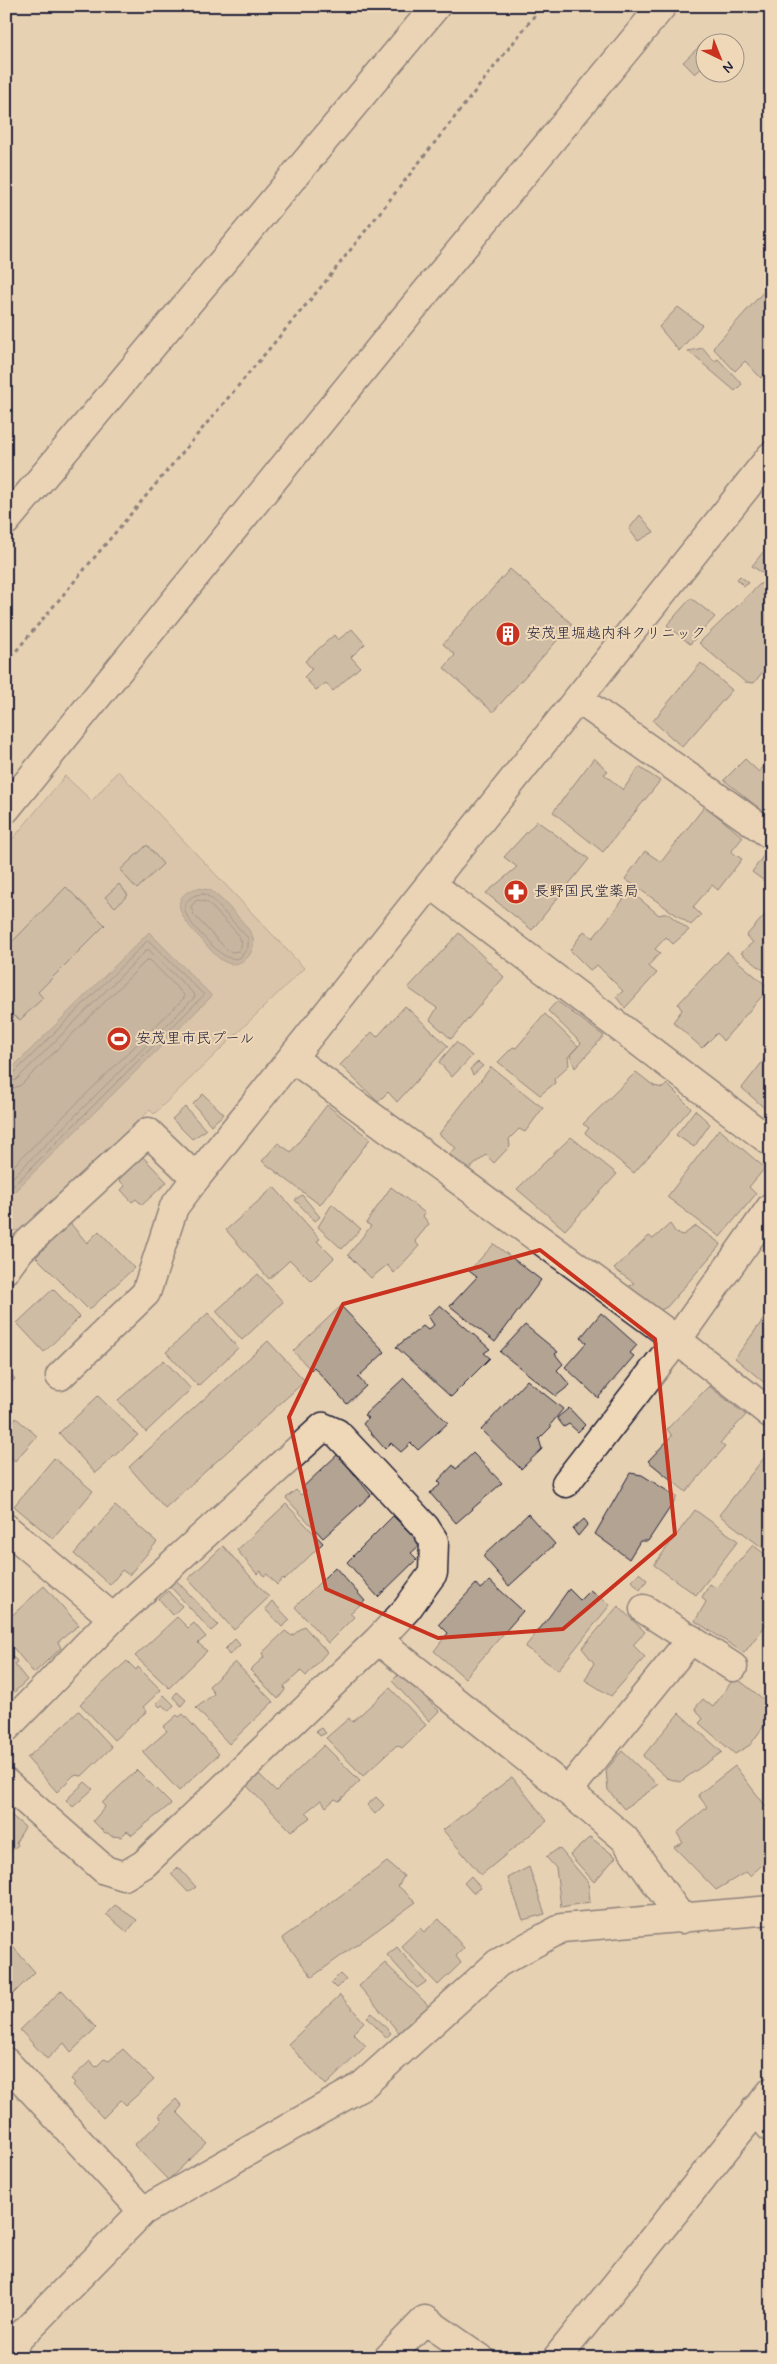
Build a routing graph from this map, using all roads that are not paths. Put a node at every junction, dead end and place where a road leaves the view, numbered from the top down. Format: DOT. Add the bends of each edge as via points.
graph roads {
  1 [pos="436,6"];
  2 [pos="662,6"];
  3 [pos="771,456"];
  4 [pos="6,521"];
  5 [pos="578,699"];
  6 [pos="6,809"];
  7 [pos="771,835"];
  8 [pos="431,884"];
  9 [pos="292,1058"];
  10 [pos="771,1142"];
  11 [pos="196,1178"];
  12 [pos="771,1207"];
  13 [pos="13,1260"];
  14 [pos="677,1340"];
  15 [pos="60,1376"];
  16 [pos="771,1414"];
  17 [pos="566,1483"];
  18 [pos="6,1528"];
  19 [pos="644,1609"];
  20 [pos="113,1618"];
  21 [pos="691,1639"];
  22 [pos="378,1640"];
  23 [pos="733,1667"];
  24 [pos="6,1728"];
  25 [pos="6,1783"];
  26 [pos="568,1791"];
  27 [pos="771,1910"];
  28 [pos="682,1919"];
  29 [pos="6,2062"];
  30 [pos="766,2110"];
  31 [pos="143,2211"];
  32 [pos="6,2351"];
  33 [pos="388,2358"];
  34 [pos="480,2358"];
  35 [pos="557,2358"];
  1 -- 4 [label="street"];
  2 -- 6 [label="street"];
  3 -- 5 [label="street"];
  5 -- 7 [label="street"];
  5 -- 8 [label="street"];
  8 -- 9 [label="street"];
  8 -- 10 [label="street"];
  9 -- 11 [label="street"];
  9 -- 14 [label="street"];
  11 -- 13 [label="street" via="148,1132"];
  11 -- 15 [label="street" via="174,1207 146,1293"];
  12 -- 14 [label="street"];
  14 -- 16 [label="street"];
  14 -- 17 [label="street"];
  18 -- 20 [label="street"];
  19 -- 21 [label="street"];
  20 -- 22 [label="street" via="323,1427 338,1433 425,1527 434,1541 433,1574"];
  20 -- 24 [label="street"];
  21 -- 23 [label="street"];
  21 -- 26 [label="street"];
  22 -- 25 [label="street" via="144,1864 124,1876 105,1870"];
  22 -- 26 [label="street"];
  26 -- 28 [label="street" via="624,1838"];
  27 -- 28 [label="street"];
  28 -- 31 [label="street" via="562,1928 498,1963 362,2086"];
  29 -- 31 [label="street"];
  30 -- 35 [label="street"];
  31 -- 32 [label="street"];
  33 -- 34 [label="street" via="424,2320"];
}
